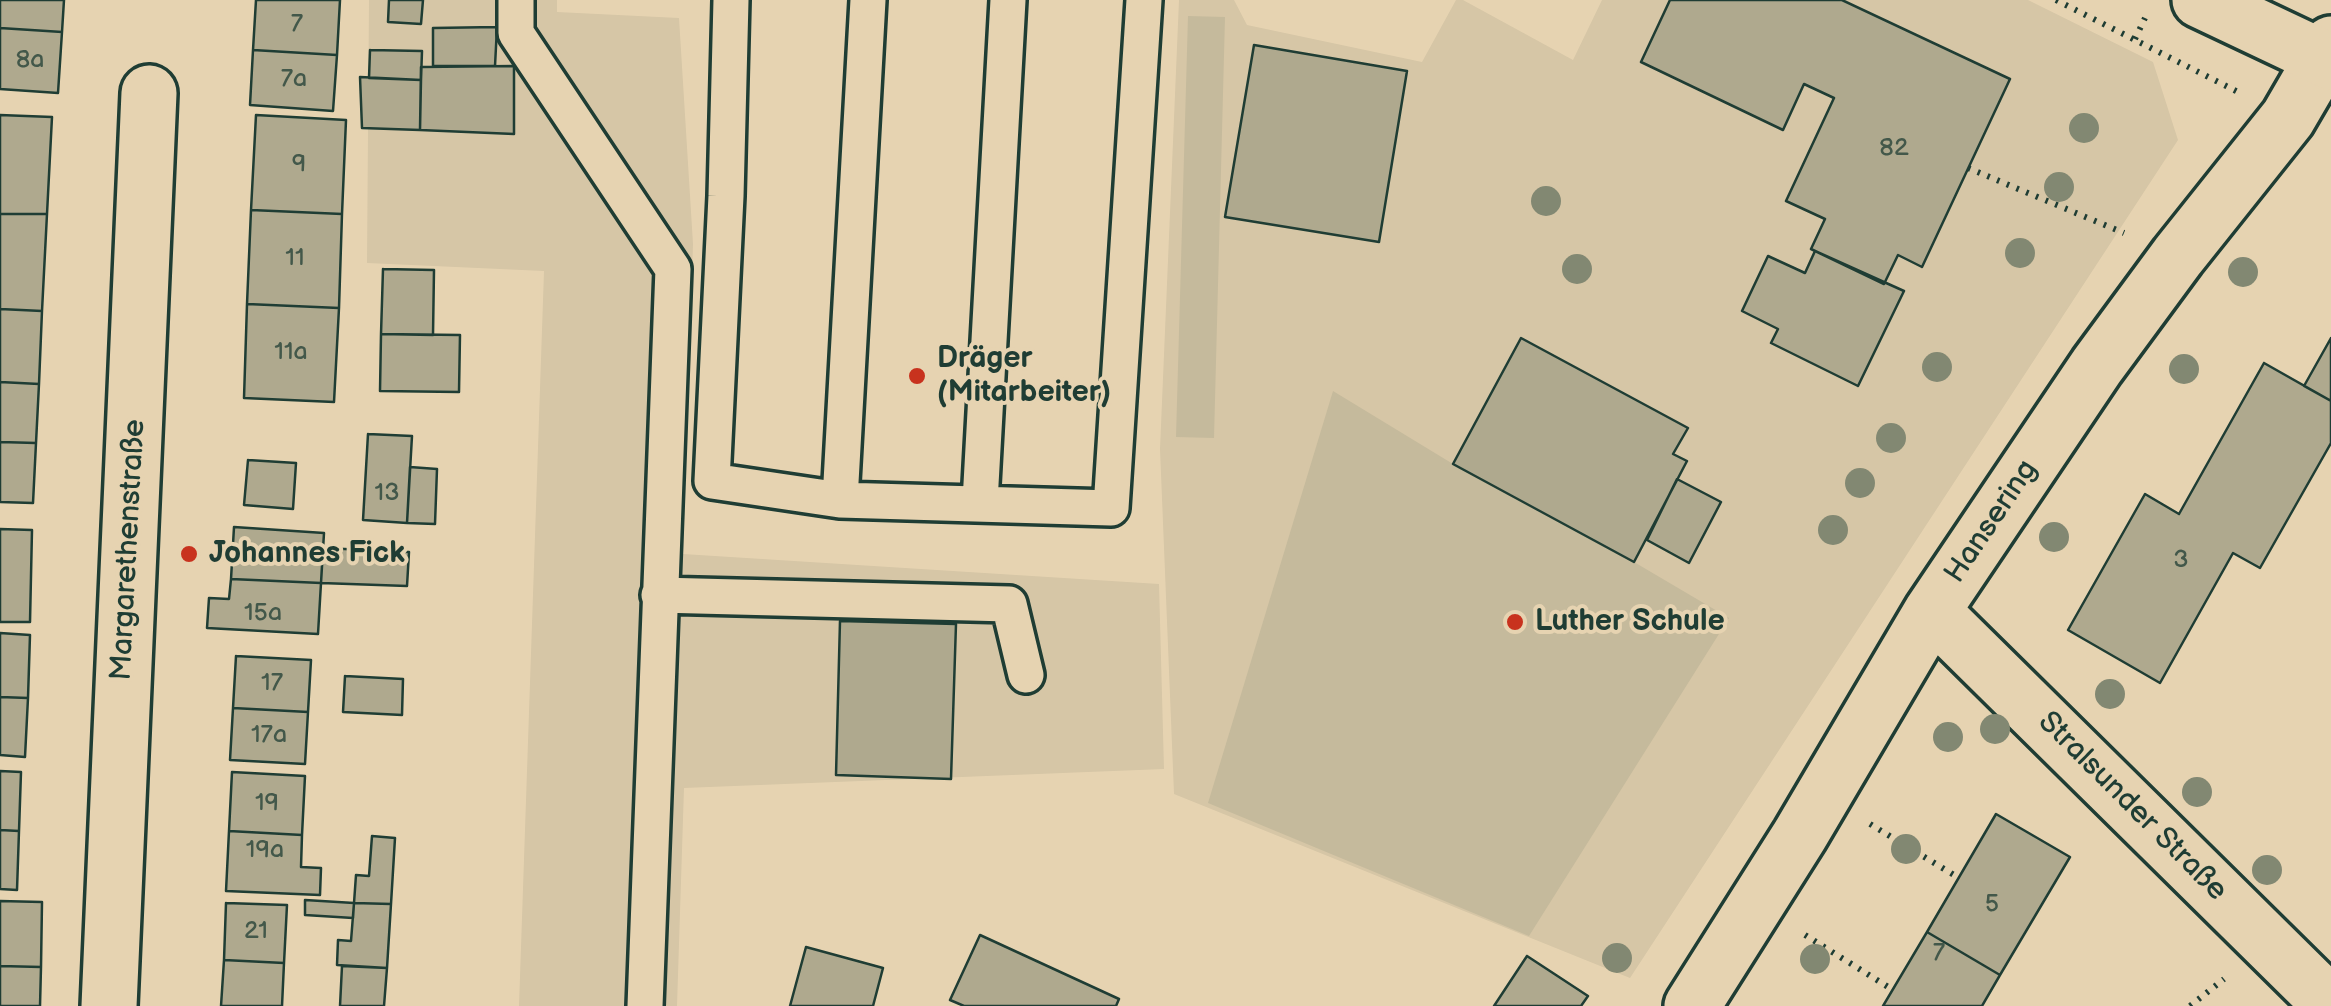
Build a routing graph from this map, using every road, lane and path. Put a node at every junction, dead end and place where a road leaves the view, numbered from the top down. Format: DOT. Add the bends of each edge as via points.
graph roads {
  1 [pos="516,0"];
  2 [pos="731,0"];
  3 [pos="868,0"];
  4 [pos="1008,0"];
  5 [pos="1144,0"];
  6 [pos="2056,0"];
  7 [pos="2200,0"];
  8 [pos="2328,55"];
  9 [pos="150,93"];
  10 [pos="2288,118"];
  11 [pos="1968,168"];
  12 [pos="2178,256"];
  13 [pos="840,500"];
  14 [pos="980,502"];
  15 [pos="659,596"];
  16 [pos="1932,610"];
  17 [pos="1026,675"];
  18 [pos="1823,796"];
  19 [pos="1959,878"];
  20 [pos="1756,904"];
  21 [pos="1892,990"];
  22 [pos="1694,1005"];
  23 [pos="2331,1005"];
  24 [pos="109,1006"];
  25 [pos="645,1006"];
  1 -- 15 [label="lane" via="516,33 673,268"];
  2 -- 13 [label="lane" via="712,481"];
  3 -- 13 [label="lane"];
  4 -- 14 [label="lane"];
  5 -- 14 [label="lane" via="1112,508"];
  6 -- 10 [label="path"];
  7 -- 8 [label="street"];
  8 -- 10 [label="street, Hansering"];
  9 -- 24 [label="street, Margarethenstraße"];
  10 -- 12 [label="street, Hansering"];
  11 -- 12 [label="path"];
  12 -- 16 [label="street, Hansering"];
  13 -- 14 [label="lane"];
  15 -- 17 [label="lane" via="1008,604"];
  15 -- 25 [label="lane"];
  16 -- 18 [label="street, Hansering"];
  16 -- 23 [label="street, Stralsunder Straße"];
  18 -- 19 [label="path"];
  18 -- 20 [label="street, Hansering"];
  20 -- 21 [label="path"];
  20 -- 22 [label="street, Hansering"];
}
